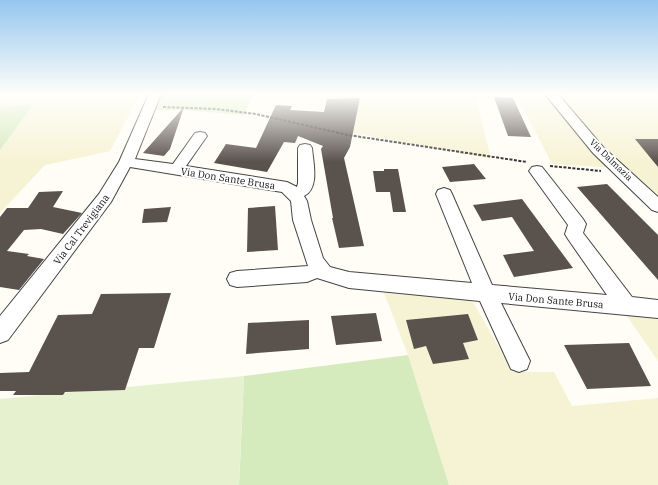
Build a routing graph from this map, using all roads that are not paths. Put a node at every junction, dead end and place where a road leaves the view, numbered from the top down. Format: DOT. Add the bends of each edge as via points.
graph roads {
  1 [pos="145,117"];
  2 [pos="570,117"];
  3 [pos="200,136"];
  4 [pos="305,148"];
  5 [pos="126,162"];
  6 [pos="535,166"];
  7 [pos="177,169"];
  8 [pos="295,194"];
  9 [pos="444,194"];
  10 [pos="658,206"];
  11 [pos="321,269"];
  12 [pos="237,279"];
  13 [pos="486,293"];
  14 [pos="626,306"];
  15 [pos="658,309"];
  16 [pos="0,332"];
  17 [pos="519,361"];
  1 -- 5 [label="street, Via Cal Trevigiana"];
  2 -- 10 [label="street, Via Dalmazia" via="598,150"];
  3 -- 7 [label="street"];
  4 -- 8 [label="street" via="306,183 303,190"];
  5 -- 7 [label="street, Via Don Sante Brusa"];
  5 -- 16 [label="street, Via Cal Trevigiana" via="95,213"];
  6 -- 14 [label="street, Via Don Sante Brusa" via="577,224 574,234"];
  7 -- 8 [label="street, Via Don Sante Brusa" via="287,188"];
  8 -- 11 [label="street" via="315,261"];
  9 -- 13 [label="street"];
  11 -- 12 [label="street" via="307,274"];
  11 -- 13 [label="street, Via Don Sante Brusa" via="324,273 349,280"];
  13 -- 14 [label="street, Via Don Sante Brusa"];
  13 -- 17 [label="street"];
  14 -- 15 [label="street, Via Don Sante Brusa"];
}
